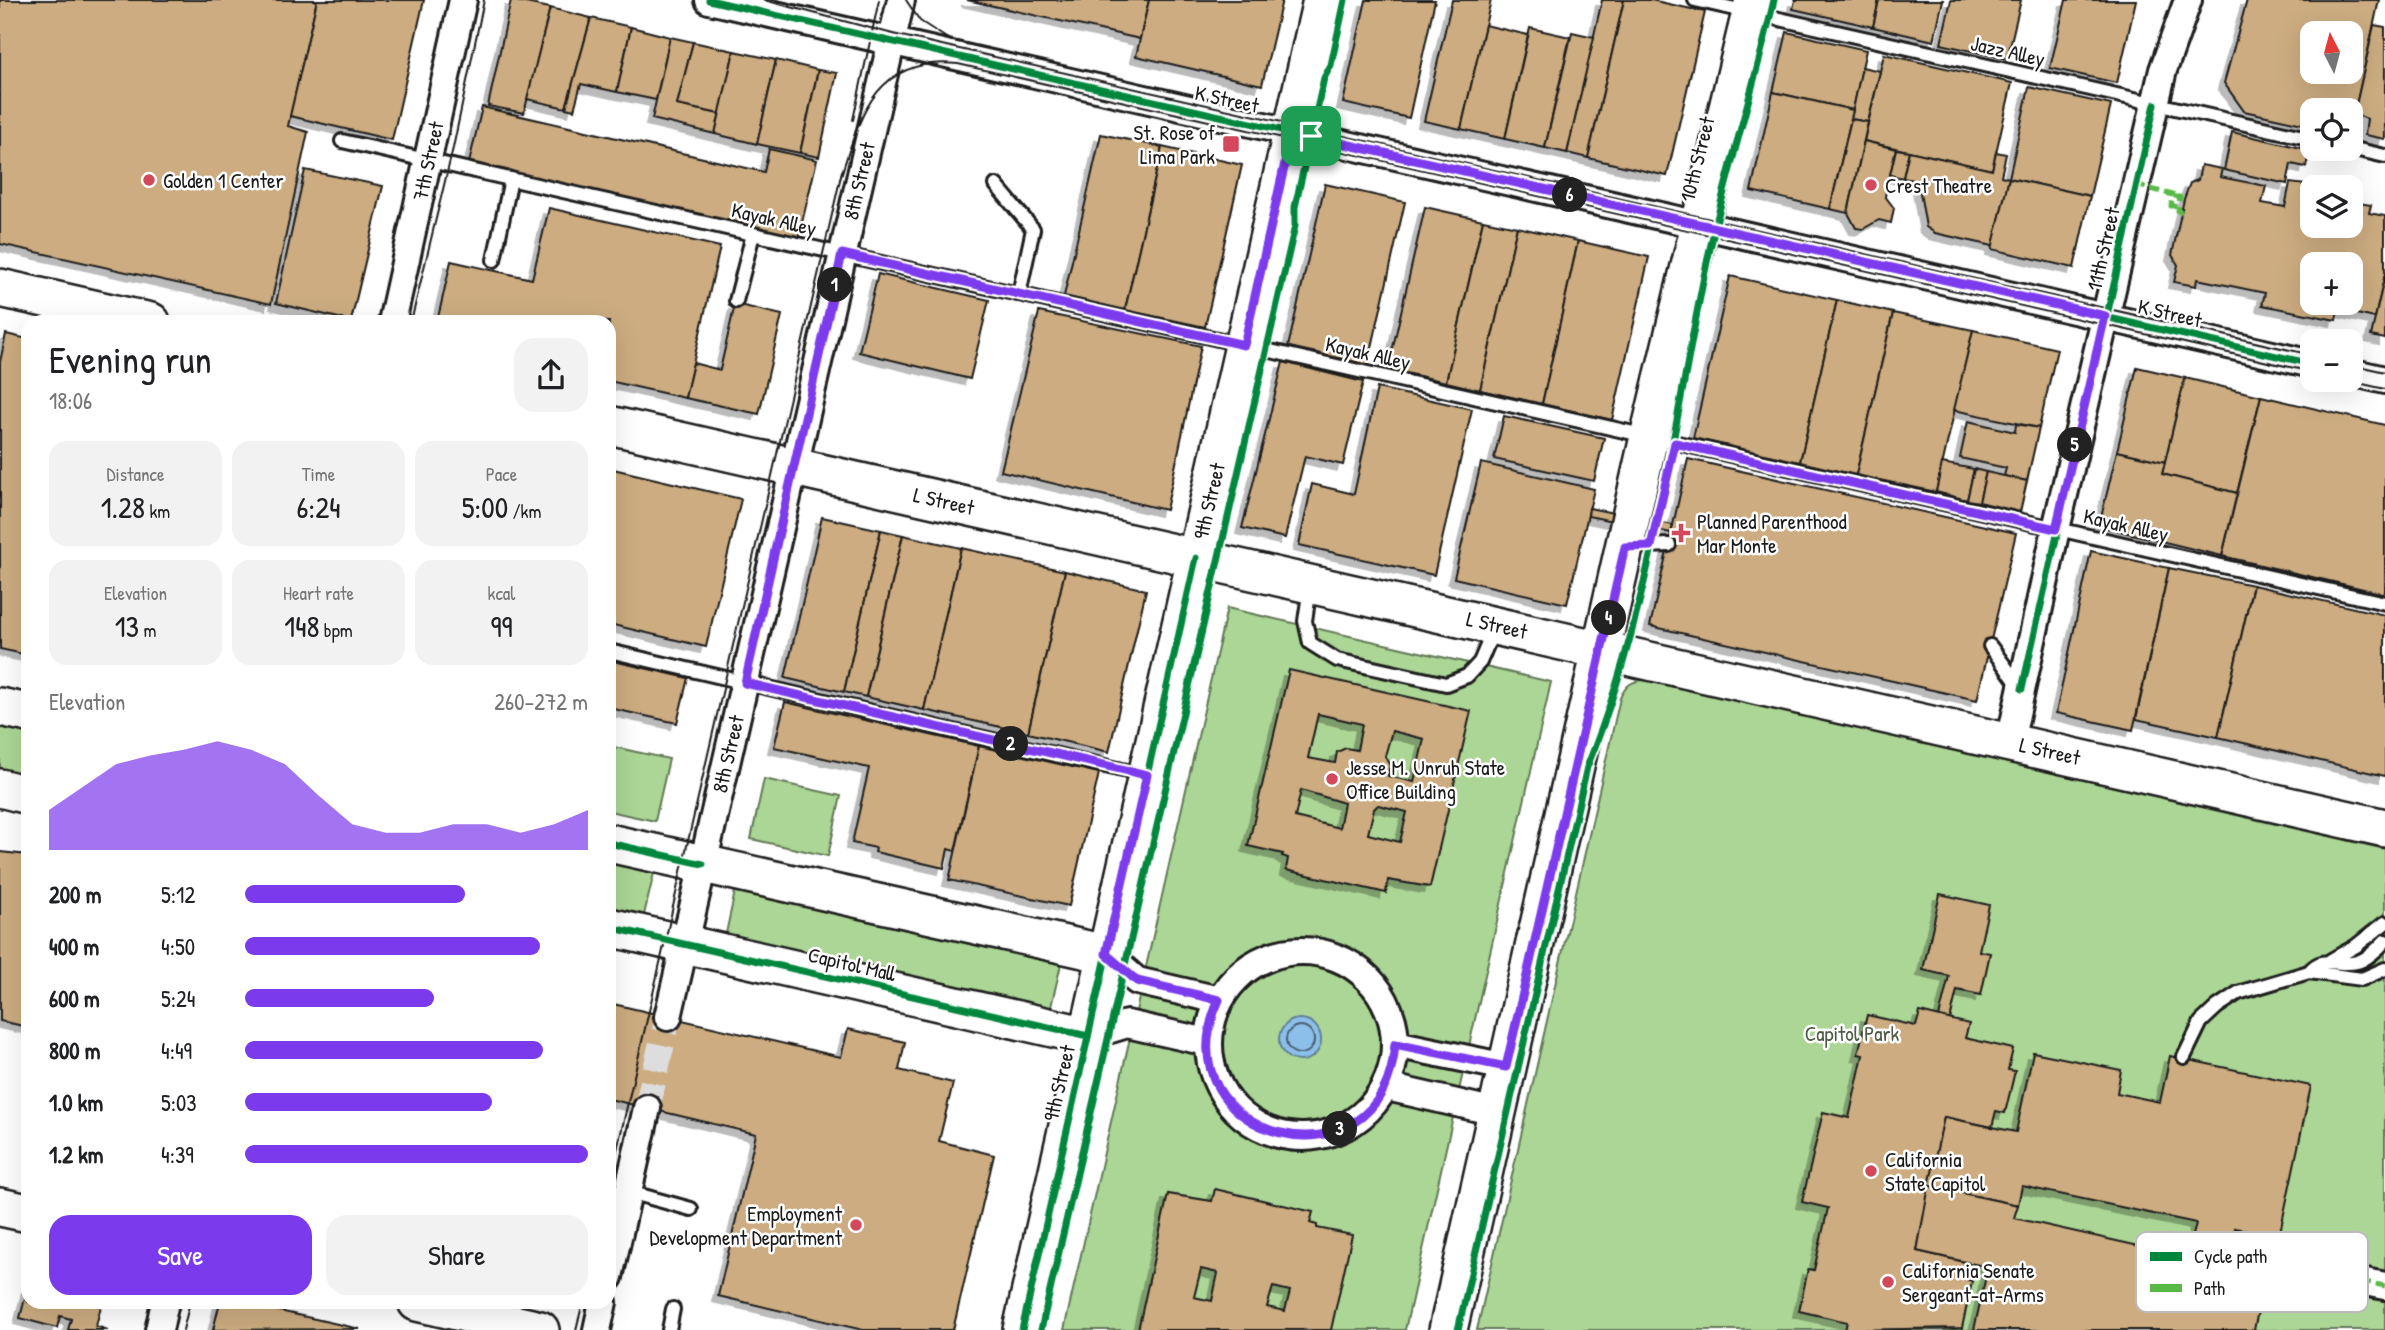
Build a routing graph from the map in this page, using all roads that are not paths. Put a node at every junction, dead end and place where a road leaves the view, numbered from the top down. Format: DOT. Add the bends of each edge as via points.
graph roads {
  1 [pos="463,0"];
  2 [pos="709,0"];
  3 [pos="901,0"];
  4 [pos="1322,0"];
  5 [pos="1695,0"];
  6 [pos="2188,0"];
  7 [pos="1752,6"];
  8 [pos="891,43"];
  9 [pos="2155,104"];
  10 [pos="1292,132"];
  11 [pos="2300,136"];
  12 [pos="342,141"];
  13 [pos="2363,151"];
  14 [pos="2385,156"];
  15 [pos="428,160"];
  16 [pos="511,179"];
  17 [pos="996,185"];
  18 [pos="1700,224"];
  19 [pos="753,234"];
  20 [pos="842,254"];
  21 [pos="494,260"];
  22 [pos="0,288"];
  23 [pos="1019,294"];
  24 [pos="736,301"];
  25 [pos="120,315"];
  26 [pos="394,315"];
  27 [pos="2105,316"];
  28 [pos="1244,345"];
  29 [pos="2300,361"];
  30 [pos="2363,375"];
  31 [pos="2385,380"];
  32 [pos="616,427"];
  33 [pos="1649,437"];
  34 [pos="795,467"];
  35 [pos="2056,529"];
  36 [pos="1669,545"];
  37 [pos="1625,547"];
  38 [pos="1196,558"];
  39 [pos="1311,583"];
  40 [pos="2385,603"];
  41 [pos="1496,625"];
  42 [pos="1990,646"];
  43 [pos="1603,649"];
  44 [pos="616,653"];
  45 [pos="745,683"];
  46 [pos="2022,689"];
  47 [pos="0,707"];
  48 [pos="21,712"];
  49 [pos="2010,742"];
  50 [pos="1147,775"];
  51 [pos="0,788"];
  52 [pos="21,792"];
  53 [pos="2385,828"];
  54 [pos="616,845"];
  55 [pos="703,864"];
  56 [pos="2385,923"];
  57 [pos="616,929"];
  58 [pos="2385,941"];
  59 [pos="685,944"];
  60 [pos="1106,954"];
  61 [pos="2329,960"];
  62 [pos="2385,969"];
  63 [pos="2309,972"];
  64 [pos="1219,1000"];
  65 [pos="668,1017"];
  66 [pos="1088,1036"];
  67 [pos="1208,1042"];
  68 [pos="1395,1044"];
  69 [pos="2184,1056"];
  70 [pos="1506,1067"];
  71 [pos="1387,1087"];
  72 [pos="648,1108"];
  73 [pos="1496,1112"];
  74 [pos="629,1192"];
  75 [pos="0,1207"];
  76 [pos="691,1209"];
  77 [pos="21,1212"];
  78 [pos="616,1247"];
  79 [pos="2385,1287"];
  80 [pos="2385,1297"];
  81 [pos="164,1309"];
  82 [pos="448,1309"];
  83 [pos="602,1309"];
  84 [pos="673,1309"];
  85 [pos="159,1330"];
  86 [pos="540,1330"];
  87 [pos="597,1330"];
  88 [pos="669,1330"];
  89 [pos="1022,1330"];
  90 [pos="1448,1330"];
  1 -- 15 [label="street, 7th Street"];
  2 -- 8 [label="street, K Street"];
  3 -- 8 [label="street, 8th Street"];
  4 -- 10 [label="main road, 9th Street"];
  5 -- 7 [label="lane, Jazz Alley"];
  6 -- 9 [label="street, 11th Street" via="2169,47"];
  7 -- 9 [label="lane, Jazz Alley"];
  7 -- 18 [label="main road, 10th Street"];
  8 -- 10 [label="street, K Street"];
  8 -- 20 [label="street, 8th Street"];
  9 -- 11 [label="lane, Jazz Alley"];
  9 -- 27 [label="street, 11th Street"];
  10 -- 18 [label="street, K Street"];
  10 -- 28 [label="main road, 9th Street"];
  12 -- 15 [label="lane, Kayak Alley"];
  13 -- 14 [label="lane"];
  15 -- 16 [label="lane, Kayak Alley"];
  15 -- 26 [label="street, 7th Street"];
  16 -- 19 [label="lane, Kayak Alley"];
  16 -- 21 [label="lane"];
  17 -- 23 [label="lane" via="1033,229"];
  18 -- 27 [label="street, K Street"];
  18 -- 33 [label="main road, 10th Street"];
  19 -- 20 [label="lane, Kayak Alley"];
  19 -- 24 [label="lane"];
  20 -- 23 [label="lane, Kayak Alley"];
  20 -- 34 [label="street, 8th Street"];
  22 -- 25 [label="main road"];
  23 -- 28 [label="lane, Kayak Alley"];
  27 -- 29 [label="street, K Street"];
  27 -- 35 [label="street, 11th Street"];
  28 -- 33 [label="lane, Kayak Alley"];
  28 -- 38 [label="main road, 9th Street"];
  30 -- 31 [label="street"];
  32 -- 34 [label="main road, L Street"];
  33 -- 35 [label="lane, Kayak Alley"];
  33 -- 37 [label="main road, 10th Street"];
  34 -- 38 [label="main road, L Street"];
  34 -- 45 [label="street, 8th Street"];
  35 -- 40 [label="lane, Kayak Alley"];
  35 -- 46 [label="street, 11th Street"];
  36 -- 37 [label="lane"];
  37 -- 43 [label="main road, 10th Street"];
  38 -- 39 [label="main road, L Street"];
  38 -- 50 [label="main road, 9th Street"];
  39 -- 41 [label="main road, L Street"];
  39 -- 41 [label="lane" via="1305,621 1310,643 1350,663 1446,684 1467,676 1480,662"];
  41 -- 43 [label="main road, L Street"];
  42 -- 46 [label="lane"];
  43 -- 49 [label="main road, L Street"];
  43 -- 70 [label="main road, 10th Street"];
  44 -- 45 [label="lane"];
  45 -- 50 [label="lane"];
  45 -- 55 [label="street, 8th Street"];
  46 -- 49 [label="street, 11th Street"];
  47 -- 48 [label="main road"];
  49 -- 53 [label="main road, L Street"];
  50 -- 60 [label="main road, 9th Street"];
  51 -- 52 [label="main road"];
  54 -- 55 [label="main road"];
  55 -- 59 [label="street, 8th Street"];
  55 -- 60 [label="main road"];
  56 -- 61 [label="lane"];
  57 -- 59 [label="main road, Capitol Mall"];
  58 -- 61 [label="lane" via="2357,962"];
  59 -- 65 [label="street, 8th Street"];
  59 -- 66 [label="main road, Capitol Mall"];
  60 -- 64 [label="street" via="1137,981"];
  60 -- 66 [label="main road, 9th Street"];
  61 -- 63 [label="lane"];
  62 -- 63 [label="lane" via="2362,979"];
  63 -- 69 [label="lane" via="2226,1000 2201,1022"];
  64 -- 67 [label="street"];
  64 -- 68 [label="street" via="1236,978 1259,961 1290,952 1320,953 1352,965 1376,988 1391,1016"];
  66 -- 67 [label="street, Capitol Mall" via="1127,1024"];
  66 -- 89 [label="main road, 9th Street"];
  67 -- 71 [label="street" via="1213,1076 1227,1101 1251,1123 1278,1135 1313,1137 1344,1127 1370,1108"];
  68 -- 70 [label="street"];
  68 -- 71 [label="street"];
  70 -- 73 [label="main road, 10th Street"];
  71 -- 73 [label="street"];
  72 -- 74 [label="street"];
  73 -- 90 [label="main road, 10th Street"];
  74 -- 76 [label="lane"];
  74 -- 78 [label="street"];
  75 -- 77 [label="main road"];
  79 -- 80 [label="street" via="2381,1296"];
  81 -- 85 [label="street"];
  82 -- 86 [label="main road"];
  83 -- 87 [label="street"];
  84 -- 88 [label="lane"];
}
